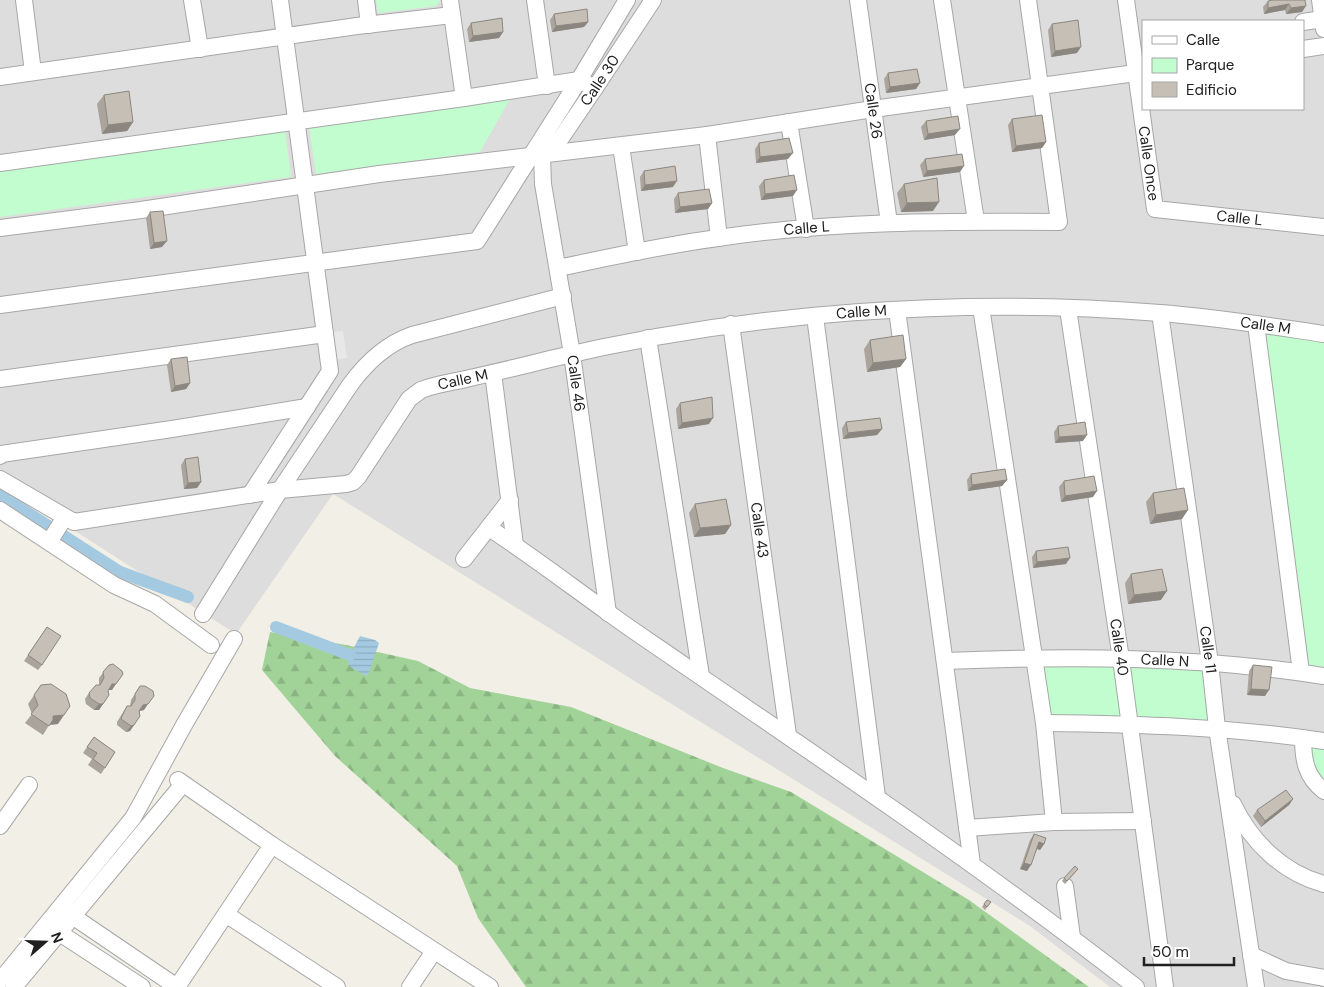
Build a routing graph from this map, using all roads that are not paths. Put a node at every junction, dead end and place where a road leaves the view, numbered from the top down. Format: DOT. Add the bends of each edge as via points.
graph roads {
  1 [pos="24,0"];
  2 [pos="192,0"];
  3 [pos="280,0"];
  4 [pos="366,0"];
  5 [pos="536,0"];
  6 [pos="628,0"];
  7 [pos="653,0"];
  8 [pos="858,0"];
  9 [pos="942,0"];
  10 [pos="1028,0"];
  11 [pos="1126,0"];
  12 [pos="1320,0"];
  13 [pos="451,7"];
  14 [pos="1304,22"];
  15 [pos="1323,24"];
  16 [pos="369,25"];
  17 [pos="284,37"];
  18 [pos="1138,46"];
  19 [pos="1324,46"];
  20 [pos="200,49"];
  21 [pos="1304,49"];
  22 [pos="33,72"];
  23 [pos="1139,72"];
  24 [pos="0,77"];
  25 [pos="579,80"];
  26 [pos="547,86"];
  27 [pos="1039,86"];
  28 [pos="595,88"];
  29 [pos="956,97"];
  30 [pos="464,98"];
  31 [pos="1142,98"];
  32 [pos="873,109"];
  33 [pos="1143,110"];
  34 [pos="296,122"];
  35 [pos="790,122"];
  36 [pos="706,136"];
  37 [pos="622,146"];
  38 [pos="536,156"];
  39 [pos="0,163"];
  40 [pos="304,186"];
  41 [pos="1155,209"];
  42 [pos="976,222"];
  43 [pos="889,224"];
  44 [pos="1324,227"];
  45 [pos="0,228"];
  46 [pos="806,229"];
  47 [pos="719,238"];
  48 [pos="637,252"];
  49 [pos="316,262"];
  50 [pos="558,268"];
  51 [pos="563,296"];
  52 [pos="0,305"];
  53 [pos="981,307"];
  54 [pos="1068,309"];
  55 [pos="898,310"];
  56 [pos="1160,313"];
  57 [pos="815,316"];
  58 [pos="731,324"];
  59 [pos="1256,324"];
  60 [pos="325,334"];
  61 [pos="1324,334"];
  62 [pos="648,338"];
  63 [pos="572,354"];
  64 [pos="330,371"];
  65 [pos="493,373"];
  66 [pos="0,379"];
  67 [pos="350,385"];
  68 [pos="307,407"];
  69 [pos="270,413"];
  70 [pos="290,434"];
  71 [pos="0,452"];
  72 [pos="4,482"];
  73 [pos="280,490"];
  74 [pos="250,494"];
  75 [pos="510,500"];
  76 [pos="0,510"];
  77 [pos="489,528"];
  78 [pos="57,529"];
  79 [pos="515,545"];
  80 [pos="464,559"];
  81 [pos="608,613"];
  82 [pos="203,614"];
  83 [pos="234,639"];
  84 [pos="211,645"];
  85 [pos="1034,659"];
  86 [pos="1122,659"];
  87 [pos="944,661"];
  88 [pos="1210,662"];
  89 [pos="1301,672"];
  90 [pos="701,676"];
  91 [pos="1324,676"];
  92 [pos="1044,723"];
  93 [pos="1129,724"];
  94 [pos="1217,728"];
  95 [pos="788,735"];
  96 [pos="1303,738"];
  97 [pos="1324,741"];
  98 [pos="29,785"];
  99 [pos="1226,791"];
  100 [pos="1324,791"];
  101 [pos="877,797"];
  102 [pos="1143,821"];
  103 [pos="1054,822"];
  104 [pos="0,826"];
  105 [pos="967,828"];
  106 [pos="272,845"];
  107 [pos="972,864"];
  108 [pos="1324,884"];
  109 [pos="1065,886"];
  110 [pos="60,907"];
  111 [pos="227,915"];
  112 [pos="73,917"];
  113 [pos="46,924"];
  114 [pos="60,933"];
  115 [pos="1072,937"];
  116 [pos="434,951"];
  117 [pos="1251,955"];
  118 [pos="1324,978"];
  119 [pos="0,981"];
  120 [pos="14,987"];
  121 [pos="142,987"];
  122 [pos="177,987"];
  123 [pos="338,987"];
  124 [pos="410,987"];
  125 [pos="490,987"];
  126 [pos="1136,987"];
  127 [pos="1166,987"];
  128 [pos="1256,987"];
  1 -- 22 [label="street"];
  2 -- 20 [label="street"];
  3 -- 17 [label="street"];
  4 -- 16 [label="street"];
  5 -- 26 [label="street"];
  6 -- 25 [label="street"];
  7 -- 28 [label="street, Calle 30"];
  8 -- 32 [label="street, Calle 26"];
  9 -- 29 [label="street"];
  10 -- 27 [label="street"];
  11 -- 18 [label="street, Calle Once"];
  12 -- 15 [label="street"];
  13 -- 16 [label="street"];
  13 -- 30 [label="street"];
  14 -- 15 [label="street"];
  16 -- 17 [label="street"];
  17 -- 20 [label="street"];
  17 -- 34 [label="street"];
  18 -- 23 [label="street, Calle Once"];
  19 -- 21 [label="street"];
  20 -- 22 [label="street"];
  22 -- 24 [label="street"];
  23 -- 27 [label="street"];
  23 -- 31 [label="street, Calle Once"];
  25 -- 26 [label="street"];
  25 -- 28 [label="street"];
  25 -- 38 [label="street"];
  26 -- 30 [label="street"];
  27 -- 29 [label="street"];
  27 -- 42 [label="street, Calle L" via="1059,222"];
  28 -- 38 [label="street, Calle 30" via="561,138"];
  29 -- 32 [label="street"];
  29 -- 42 [label="street"];
  30 -- 34 [label="street"];
  32 -- 35 [label="street"];
  32 -- 43 [label="street, Calle 26"];
  33 -- 41 [label="street, Calle Once"];
  34 -- 39 [label="street"];
  34 -- 40 [label="street"];
  35 -- 36 [label="street"];
  35 -- 46 [label="street"];
  36 -- 37 [label="street"];
  36 -- 47 [label="street"];
  37 -- 38 [label="street"];
  37 -- 48 [label="street"];
  38 -- 40 [label="street"];
  38 -- 49 [label="street" via="476,241"];
  38 -- 50 [label="street, Calle 46"];
  40 -- 45 [label="street"];
  40 -- 49 [label="street"];
  41 -- 44 [label="street, Calle L"];
  42 -- 43 [label="street, Calle L"];
  43 -- 46 [label="street, Calle L"];
  46 -- 47 [label="street, Calle L"];
  47 -- 48 [label="street, Calle L"];
  48 -- 50 [label="street, Calle L"];
  49 -- 52 [label="street"];
  49 -- 60 [label="street"];
  50 -- 51 [label="street, Calle 46"];
  51 -- 63 [label="street, Calle 46"];
  51 -- 67 [label="street" via="397,340 360,371"];
  53 -- 54 [label="street, Calle M"];
  53 -- 55 [label="street, Calle M"];
  53 -- 85 [label="street"];
  54 -- 56 [label="street, Calle M"];
  54 -- 86 [label="street, Calle 40"];
  55 -- 57 [label="street, Calle M"];
  55 -- 87 [label="street"];
  56 -- 59 [label="street, Calle M"];
  56 -- 88 [label="street, Calle 11"];
  57 -- 58 [label="street, Calle M"];
  57 -- 101 [label="street"];
  58 -- 62 [label="street, Calle M"];
  58 -- 95 [label="street, Calle 43"];
  59 -- 61 [label="street, Calle M"];
  59 -- 89 [label="street"];
  60 -- 64 [label="street"];
  60 -- 66 [label="street"];
  62 -- 63 [label="street, Calle M"];
  62 -- 90 [label="street"];
  63 -- 65 [label="street, Calle M"];
  63 -- 81 [label="street, Calle 46"];
  64 -- 67 [label="street"];
  64 -- 68 [label="street"];
  65 -- 73 [label="street, Calle M" via="426,388 409,399 353,482"];
  65 -- 75 [label="street"];
  67 -- 73 [label="street"];
  68 -- 69 [label="street"];
  68 -- 70 [label="street"];
  69 -- 70 [label="street" via="283,421"];
  69 -- 71 [label="street"];
  70 -- 74 [label="street"];
  71 -- 72 [label="street"];
  72 -- 78 [label="street"];
  73 -- 74 [label="street"];
  73 -- 82 [label="street"];
  74 -- 78 [label="street" via="74,522"];
  75 -- 77 [label="street"];
  75 -- 79 [label="street"];
  76 -- 78 [label="street"];
  77 -- 79 [label="street"];
  77 -- 80 [label="street"];
  78 -- 84 [label="street" via="114,585 155,604"];
  79 -- 81 [label="street"];
  81 -- 90 [label="street"];
  83 -- 110 [label="street" via="133,818"];
  85 -- 86 [label="street, Calle N"];
  85 -- 87 [label="street, Calle N"];
  85 -- 92 [label="street"];
  86 -- 88 [label="street, Calle N"];
  86 -- 93 [label="street, Calle 40"];
  87 -- 105 [label="street"];
  88 -- 89 [label="street, Calle N"];
  88 -- 94 [label="street, Calle 11"];
  89 -- 91 [label="street, Calle N"];
  90 -- 95 [label="street"];
  92 -- 93 [label="street"];
  92 -- 103 [label="street"];
  93 -- 94 [label="street"];
  93 -- 102 [label="street, Calle 40"];
  94 -- 96 [label="street"];
  94 -- 99 [label="street, Calle 11"];
  95 -- 101 [label="street"];
  96 -- 97 [label="street"];
  96 -- 100 [label="street" via="1306,766"];
  98 -- 104 [label="street"];
  99 -- 108 [label="street" via="1248,831 1265,850 1308,880"];
  99 -- 117 [label="street, Calle 11"];
  101 -- 107 [label="street"];
  102 -- 103 [label="street"];
  102 -- 127 [label="street, Calle 40"];
  103 -- 105 [label="street"];
  105 -- 107 [label="street"];
  106 -- 111 [label="street"];
  106 -- 112 [label="street" via="180,782"];
  106 -- 116 [label="street"];
  107 -- 115 [label="street"];
  109 -- 115 [label="street"];
  110 -- 112 [label="street"];
  110 -- 113 [label="street"];
  111 -- 122 [label="street"];
  111 -- 123 [label="street"];
  112 -- 114 [label="street"];
  112 -- 122 [label="street"];
  113 -- 114 [label="street"];
  113 -- 119 [label="street"];
  114 -- 120 [label="street"];
  114 -- 121 [label="street"];
  115 -- 126 [label="street"];
  116 -- 124 [label="street"];
  116 -- 125 [label="street"];
  117 -- 118 [label="street" via="1286,970"];
  117 -- 128 [label="street, Calle 11"];
}
